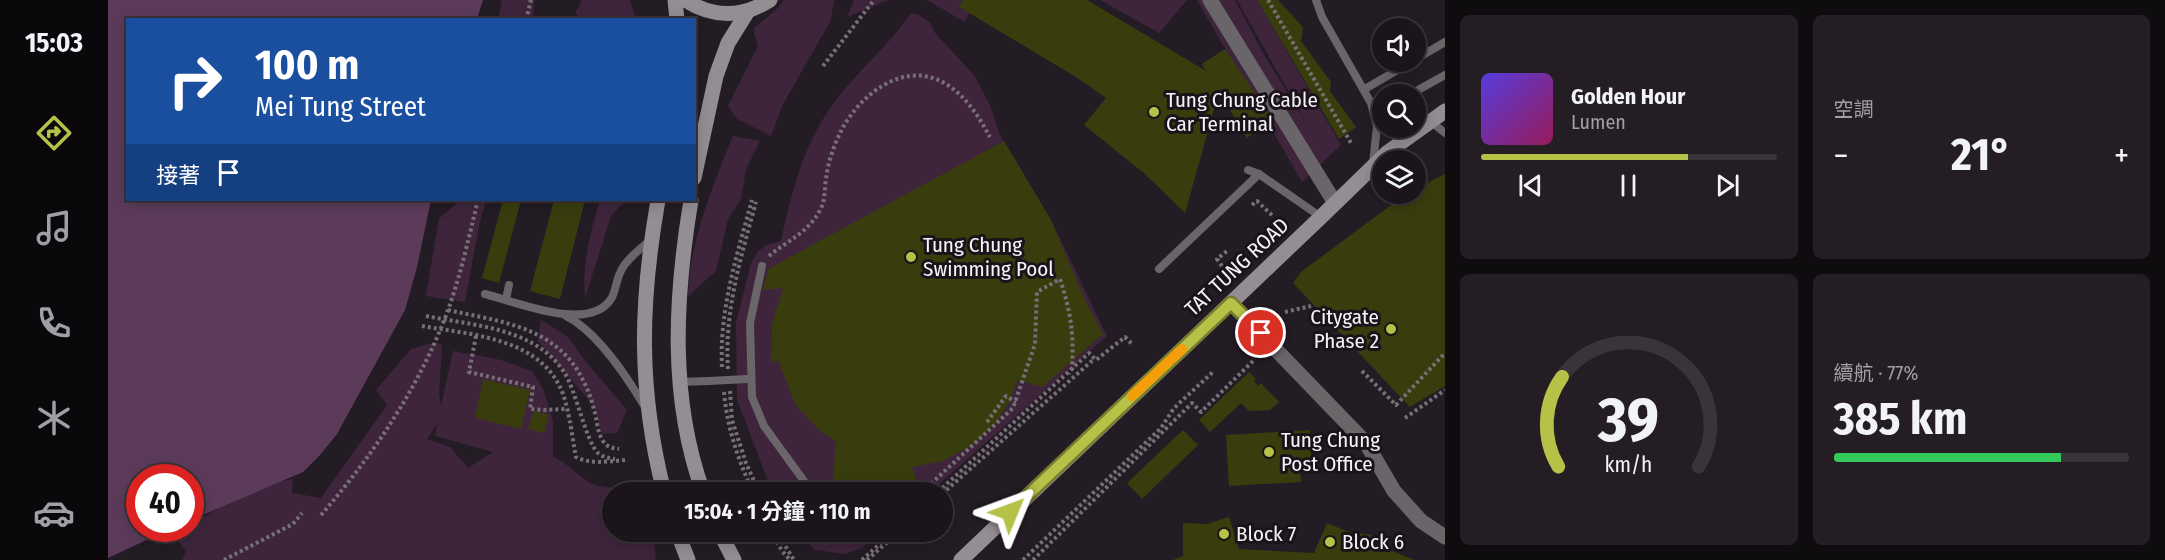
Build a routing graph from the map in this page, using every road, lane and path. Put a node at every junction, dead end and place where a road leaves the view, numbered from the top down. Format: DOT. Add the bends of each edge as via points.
graph roads {
  1 [pos="531,0"];
  2 [pos="675,0"];
  3 [pos="685,0"];
  4 [pos="770,0"];
  5 [pos="874,0"];
  6 [pos="1210,0"];
  7 [pos="1268,0"];
  8 [pos="1316,0"];
  9 [pos="748,11"];
  10 [pos="526,18"];
  11 [pos="677,18"];
  12 [pos="1445,42"];
  13 [pos="1426,53"];
  14 [pos="823,66"];
  15 [pos="1394,72"];
  16 [pos="1445,75"];
  17 [pos="1426,86"];
  18 [pos="1365,89"];
  19 [pos="1372,101"];
  20 [pos="1445,111"];
  21 [pos="1430,121"];
  22 [pos="1445,133"];
  23 [pos="990,137"];
  24 [pos="1351,143"];
  25 [pos="1391,150"];
  26 [pos="1372,166"];
  27 [pos="696,169"];
  28 [pos="1248,170"];
  29 [pos="1258,174"];
  30 [pos="752,200"];
  31 [pos="478,201"];
  32 [pos="657,201"];
  33 [pos="691,201"];
  34 [pos="1335,203"];
  35 [pos="1252,205"];
  36 [pos="1274,217"];
  37 [pos="1321,217"];
  38 [pos="651,239"];
  39 [pos="1227,251"];
  40 [pos="762,266"];
  41 [pos="1222,266"];
  42 [pos="1159,269"];
  43 [pos="509,285"];
  44 [pos="485,294"];
  45 [pos="506,299"];
  46 [pos="1231,303"];
  47 [pos="1311,306"];
  48 [pos="448,310"];
  49 [pos="1285,312"];
  50 [pos="563,314"];
  51 [pos="426,316"];
  52 [pos="444,320"];
  53 [pos="422,326"];
  54 [pos="440,330"];
  55 [pos="476,336"];
  56 [pos="1133,345"];
  57 [pos="1445,353"];
  58 [pos="1094,359"];
  59 [pos="1254,360"];
  60 [pos="1214,371"];
  61 [pos="1362,371"];
  62 [pos="1069,374"];
  63 [pos="723,375"];
  64 [pos="749,379"];
  65 [pos="679,382"];
  66 [pos="724,386"];
  67 [pos="1445,390"];
  68 [pos="1016,402"];
  69 [pos="566,409"];
  70 [pos="647,412"];
  71 [pos="1405,418"];
  72 [pos="987,422"];
  73 [pos="618,449"];
  74 [pos="620,459"];
  75 [pos="627,460"];
  76 [pos="662,482"];
  77 [pos="700,482"];
  78 [pos="749,482"];
  79 [pos="805,482"];
  80 [pos="933,482"];
  81 [pos="949,482"];
  82 [pos="953,484"];
  83 [pos="302,513"];
  84 [pos="321,515"];
  85 [pos="1445,537"];
  86 [pos="681,542"];
  87 [pos="725,542"];
  88 [pos="777,542"];
  89 [pos="782,542"];
  90 [pos="882,542"];
  91 [pos="887,542"];
  92 [pos="224,560"];
  93 [pos="688,560"];
  94 [pos="734,560"];
  95 [pos="792,560"];
  96 [pos="862,560"];
  97 [pos="867,560"];
  98 [pos="961,560"];
  99 [pos="1023,560"];
  100 [pos="1032,560"];
  1 -- 10 [label="path"];
  2 -- 11 [label="main road"];
  3 -- 9 [label="main road" via="707,12"];
  4 -- 9 [label="main road"];
  5 -- 14 [label="path"];
  6 -- 34 [label="street"];
  7 -- 24 [label="path"];
  8 -- 18 [label="lane"];
  9 -- 27 [label="main road" via="728,44 716,76"];
  12 -- 13 [label="lane"];
  15 -- 18 [label="lane"];
  16 -- 17 [label="lane"];
  18 -- 19 [label="lane"];
  20 -- 21 [label="main road, TAT TUNG ROAD"];
  21 -- 22 [label="lane"];
  21 -- 25 [label="main road, TAT TUNG ROAD"];
  23 -- 40 [label="path" via="962,97 946,84 916,75 893,79 861,103 842,129 832,153 821,209 812,224 771,254"];
  26 -- 34 [label="main road, TAT TUNG ROAD"];
  28 -- 29 [label="lane"];
  29 -- 37 [label="lane"];
  29 -- 42 [label="lane"];
  30 -- 63 [label="path" via="725,317"];
  31 -- 48 [label="path"];
  32 -- 38 [label="main road"];
  33 -- 65 [label="main road" via="680,278"];
  34 -- 37 [label="main road, TAT TUNG ROAD"];
  35 -- 36 [label="path" via="1257,201"];
  37 -- 46 [label="main road, TAT TUNG ROAD"];
  38 -- 50 [label="lane" via="625,263 604,307 588,315"];
  38 -- 70 [label="main road" via="644,322"];
  39 -- 41 [label="path" via="1217,259"];
  40 -- 64 [label="lane" via="750,323"];
  43 -- 45 [label="lane"];
  44 -- 45 [label="lane"];
  45 -- 50 [label="lane"];
  46 -- 85 [label="street" via="1366,443 1394,491 1421,521"];
  46 -- 98 [label="main road, TAT TUNG ROAD"];
  47 -- 49 [label="path"];
  48 -- 52 [label="path"];
  48 -- 73 [label="path" via="521,327 557,347 584,381 602,439 609,447"];
  50 -- 70 [label="lane" via="598,341"];
  51 -- 52 [label="path"];
  52 -- 54 [label="path"];
  52 -- 74 [label="path" via="506,332 547,352 571,386 595,449 604,457"];
  53 -- 54 [label="path"];
  54 -- 55 [label="path"];
  54 -- 84 [label="path" via="379,443"];
  55 -- 69 [label="path" via="522,349 542,362 564,396"];
  55 -- 69 [label="path" via="469,372 533,387 530,409"];
  56 -- 58 [label="path" via="1125,337"];
  57 -- 61 [label="path" via="1396,405"];
  58 -- 62 [label="path" via="1089,353"];
  58 -- 82 [label="path"];
  59 -- 100 [label="path" via="1201,412 1192,403"];
  60 -- 99 [label="path" via="1174,408 1161,428"];
  62 -- 68 [label="path" via="1074,334 1060,279 1037,292 1035,344"];
  62 -- 81 [label="path"];
  64 -- 65 [label="lane, bridge"];
  64 -- 79 [label="lane" via="764,426"];
  65 -- 77 [label="main road" via="687,436"];
  66 -- 78 [label="path" via="727,419"];
  67 -- 71 [label="path"];
  68 -- 72 [label="path" via="1006,396"];
  68 -- 80 [label="path"];
  69 -- 75 [label="path" via="576,458 597,462"];
  70 -- 76 [label="main road"];
  83 -- 92 [label="path" via="293,524"];
  86 -- 93 [label="main road"];
  87 -- 94 [label="main road"];
  88 -- 95 [label="path"];
  89 -- 95 [label="path"];
  90 -- 96 [label="path"];
  91 -- 97 [label="path"];
}
